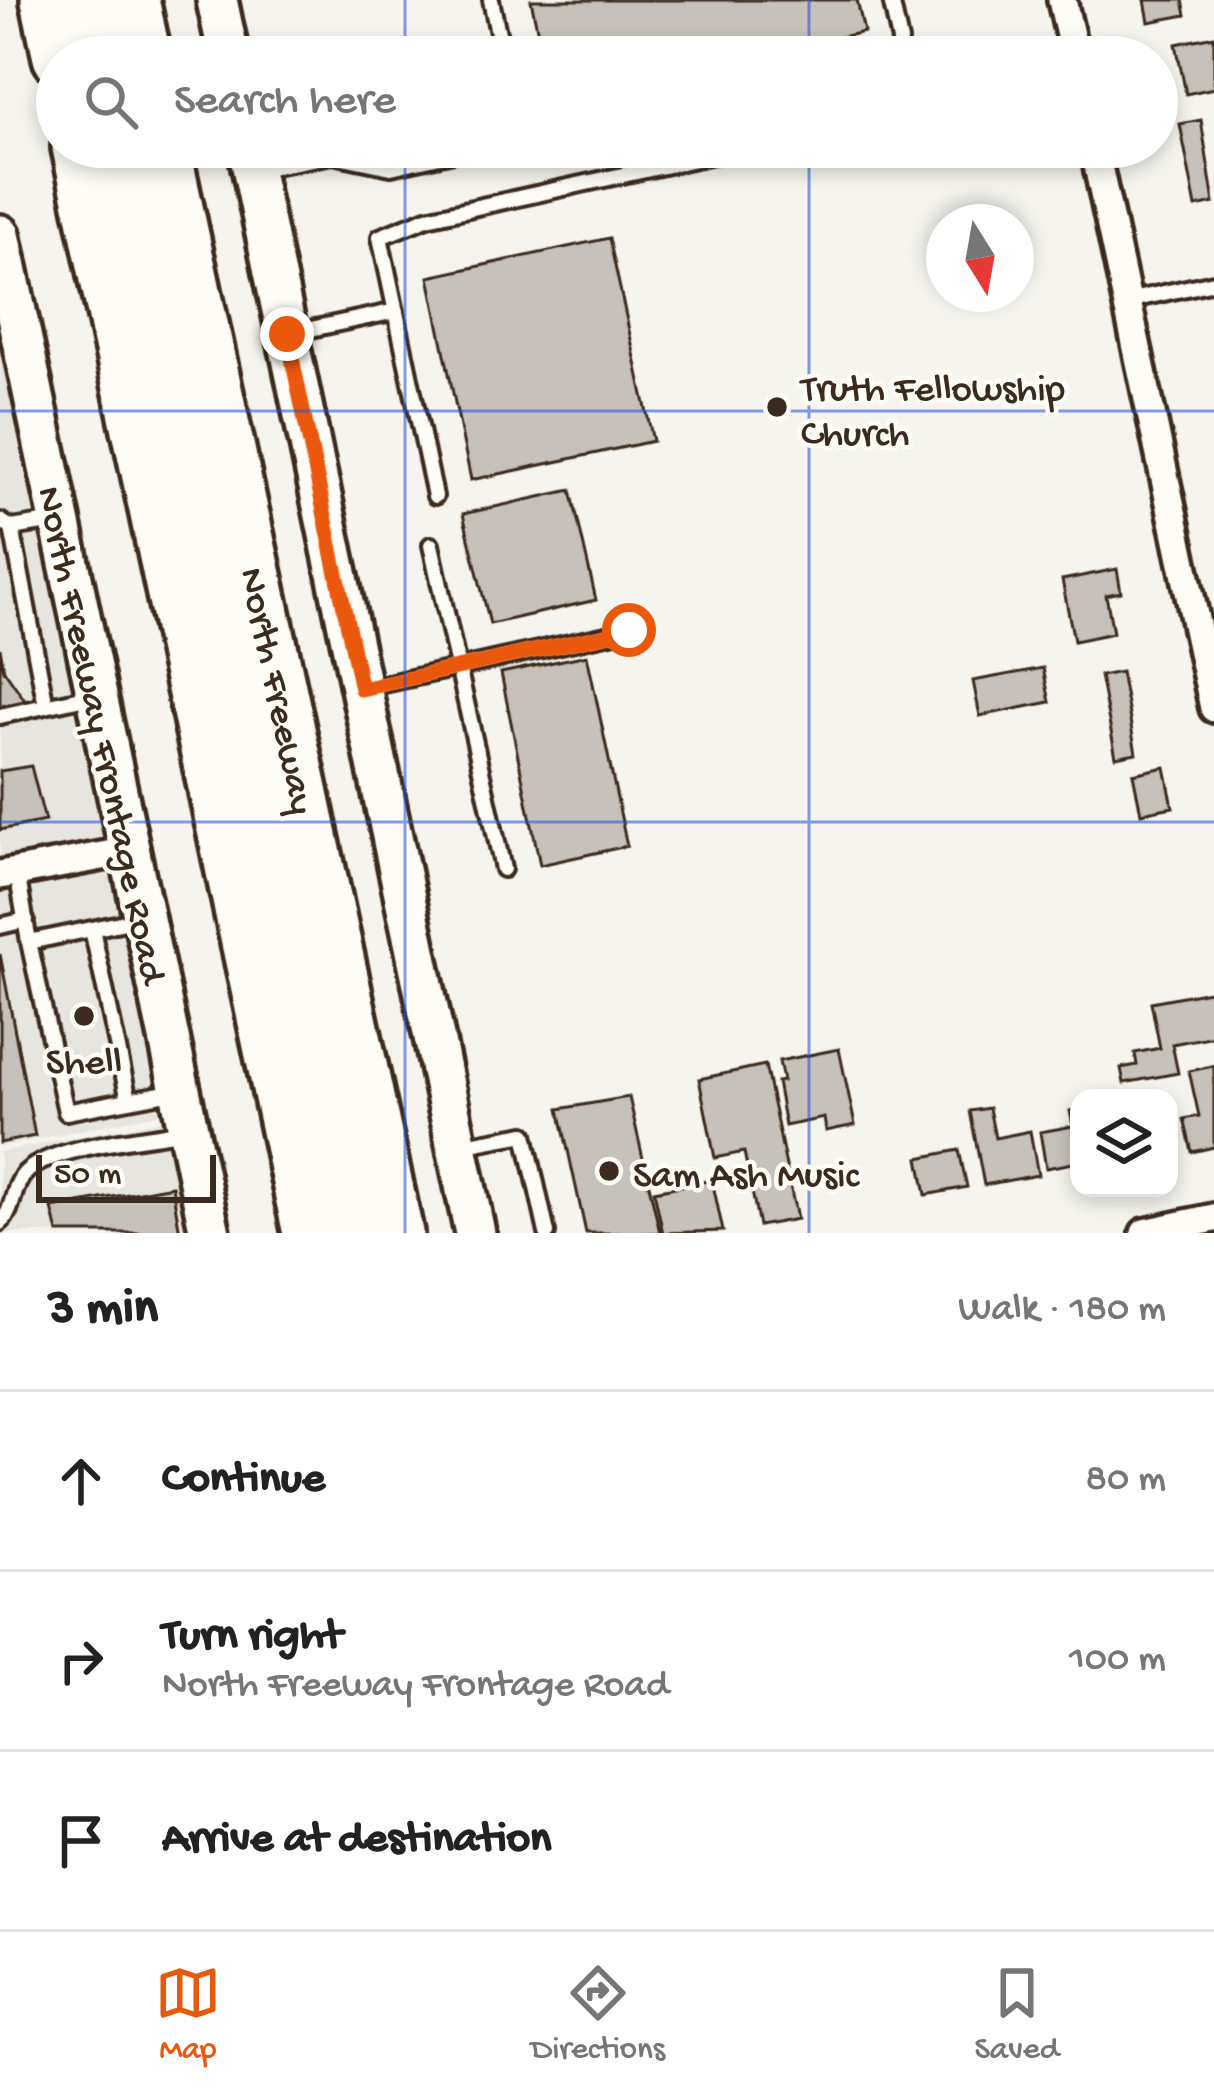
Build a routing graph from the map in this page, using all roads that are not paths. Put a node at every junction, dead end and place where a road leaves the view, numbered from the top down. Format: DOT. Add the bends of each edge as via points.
graph roads {
  1 [pos="46,0"];
  2 [pos="92,0"];
  3 [pos="133,0"];
  4 [pos="217,0"];
  5 [pos="490,0"];
  6 [pos="891,0"];
  7 [pos="1062,0"];
  8 [pos="54,36"];
  9 [pos="100,36"];
  10 [pos="141,36"];
  11 [pos="225,36"];
  12 [pos="498,36"];
  13 [pos="899,36"];
  14 [pos="1070,36"];
  15 [pos="82,168"];
  16 [pos="127,168"];
  17 [pos="169,168"];
  18 [pos="252,168"];
  19 [pos="654,168"];
  20 [pos="1098,168"];
  21 [pos="0,235"];
  22 [pos="1214,282"];
  23 [pos="1127,301"];
  24 [pos="396,311"];
  25 [pos="287,334"];
  26 [pos="435,496"];
  27 [pos="60,520"];
  28 [pos="6,524"];
  29 [pos="431,545"];
  30 [pos="629,630"];
  31 [pos="456,668"];
  32 [pos="361,689"];
  33 [pos="97,695"];
  34 [pos="46,706"];
  35 [pos="1214,708"];
  36 [pos="0,716"];
  37 [pos="130,851"];
  38 [pos="503,869"];
  39 [pos="9,874"];
  40 [pos="143,918"];
  41 [pos="26,920"];
  42 [pos="0,926"];
  43 [pos="92,929"];
  44 [pos="29,942"];
  45 [pos="180,1090"];
  46 [pos="129,1100"];
  47 [pos="189,1130"];
  48 [pos="457,1146"];
  49 [pos="1214,1218"];
  50 [pos="0,1223"];
  51 [pos="210,1233"];
  52 [pos="309,1233"];
  53 [pos="351,1233"];
  54 [pos="398,1233"];
  55 [pos="475,1233"];
  56 [pos="547,1233"];
  57 [pos="1145,1233"];
  1 -- 8 [label="highway"];
  2 -- 9 [label="highway"];
  3 -- 10 [label="highway"];
  4 -- 11 [label="main road"];
  5 -- 12 [label="lane"];
  6 -- 13 [label="lane"];
  7 -- 14 [label="street"];
  15 -- 52 [label="highway"];
  16 -- 53 [label="highway, North Freeway"];
  17 -- 54 [label="highway, North Freeway"];
  18 -- 25 [label="main road"];
  19 -- 24 [label="lane" via="427,218 380,237"];
  20 -- 23 [label="street"];
  21 -- 27 [label="main road, North Freeway Frontage Road"];
  22 -- 23 [label="lane"];
  23 -- 35 [label="street"];
  24 -- 25 [label="lane"];
  24 -- 26 [label="lane"];
  25 -- 32 [label="main road"];
  27 -- 28 [label="lane"];
  27 -- 33 [label="main road, North Freeway Frontage Road"];
  28 -- 34 [label="lane"];
  29 -- 31 [label="lane"];
  30 -- 31 [label="lane"];
  31 -- 32 [label="lane"];
  31 -- 38 [label="lane"];
  32 -- 48 [label="main road"];
  33 -- 34 [label="lane"];
  33 -- 37 [label="main road, North Freeway Frontage Road"];
  34 -- 36 [label="lane"];
  37 -- 39 [label="street"];
  37 -- 40 [label="main road, North Freeway Frontage Road"];
  39 -- 41 [label="lane"];
  40 -- 43 [label="lane"];
  40 -- 45 [label="main road, North Freeway Frontage Road"];
  41 -- 42 [label="lane"];
  41 -- 44 [label="lane"];
  43 -- 44 [label="lane"];
  43 -- 46 [label="lane"];
  44 -- 46 [label="lane" via="66,1112"];
  45 -- 46 [label="lane"];
  45 -- 47 [label="main road, North Freeway Frontage Road"];
  47 -- 50 [label="lane" via="48,1157 19,1180"];
  47 -- 51 [label="main road, North Freeway Frontage Road"];
  48 -- 55 [label="main road"];
  48 -- 56 [label="lane" via="525,1134"];
  49 -- 57 [label="street"];
}
